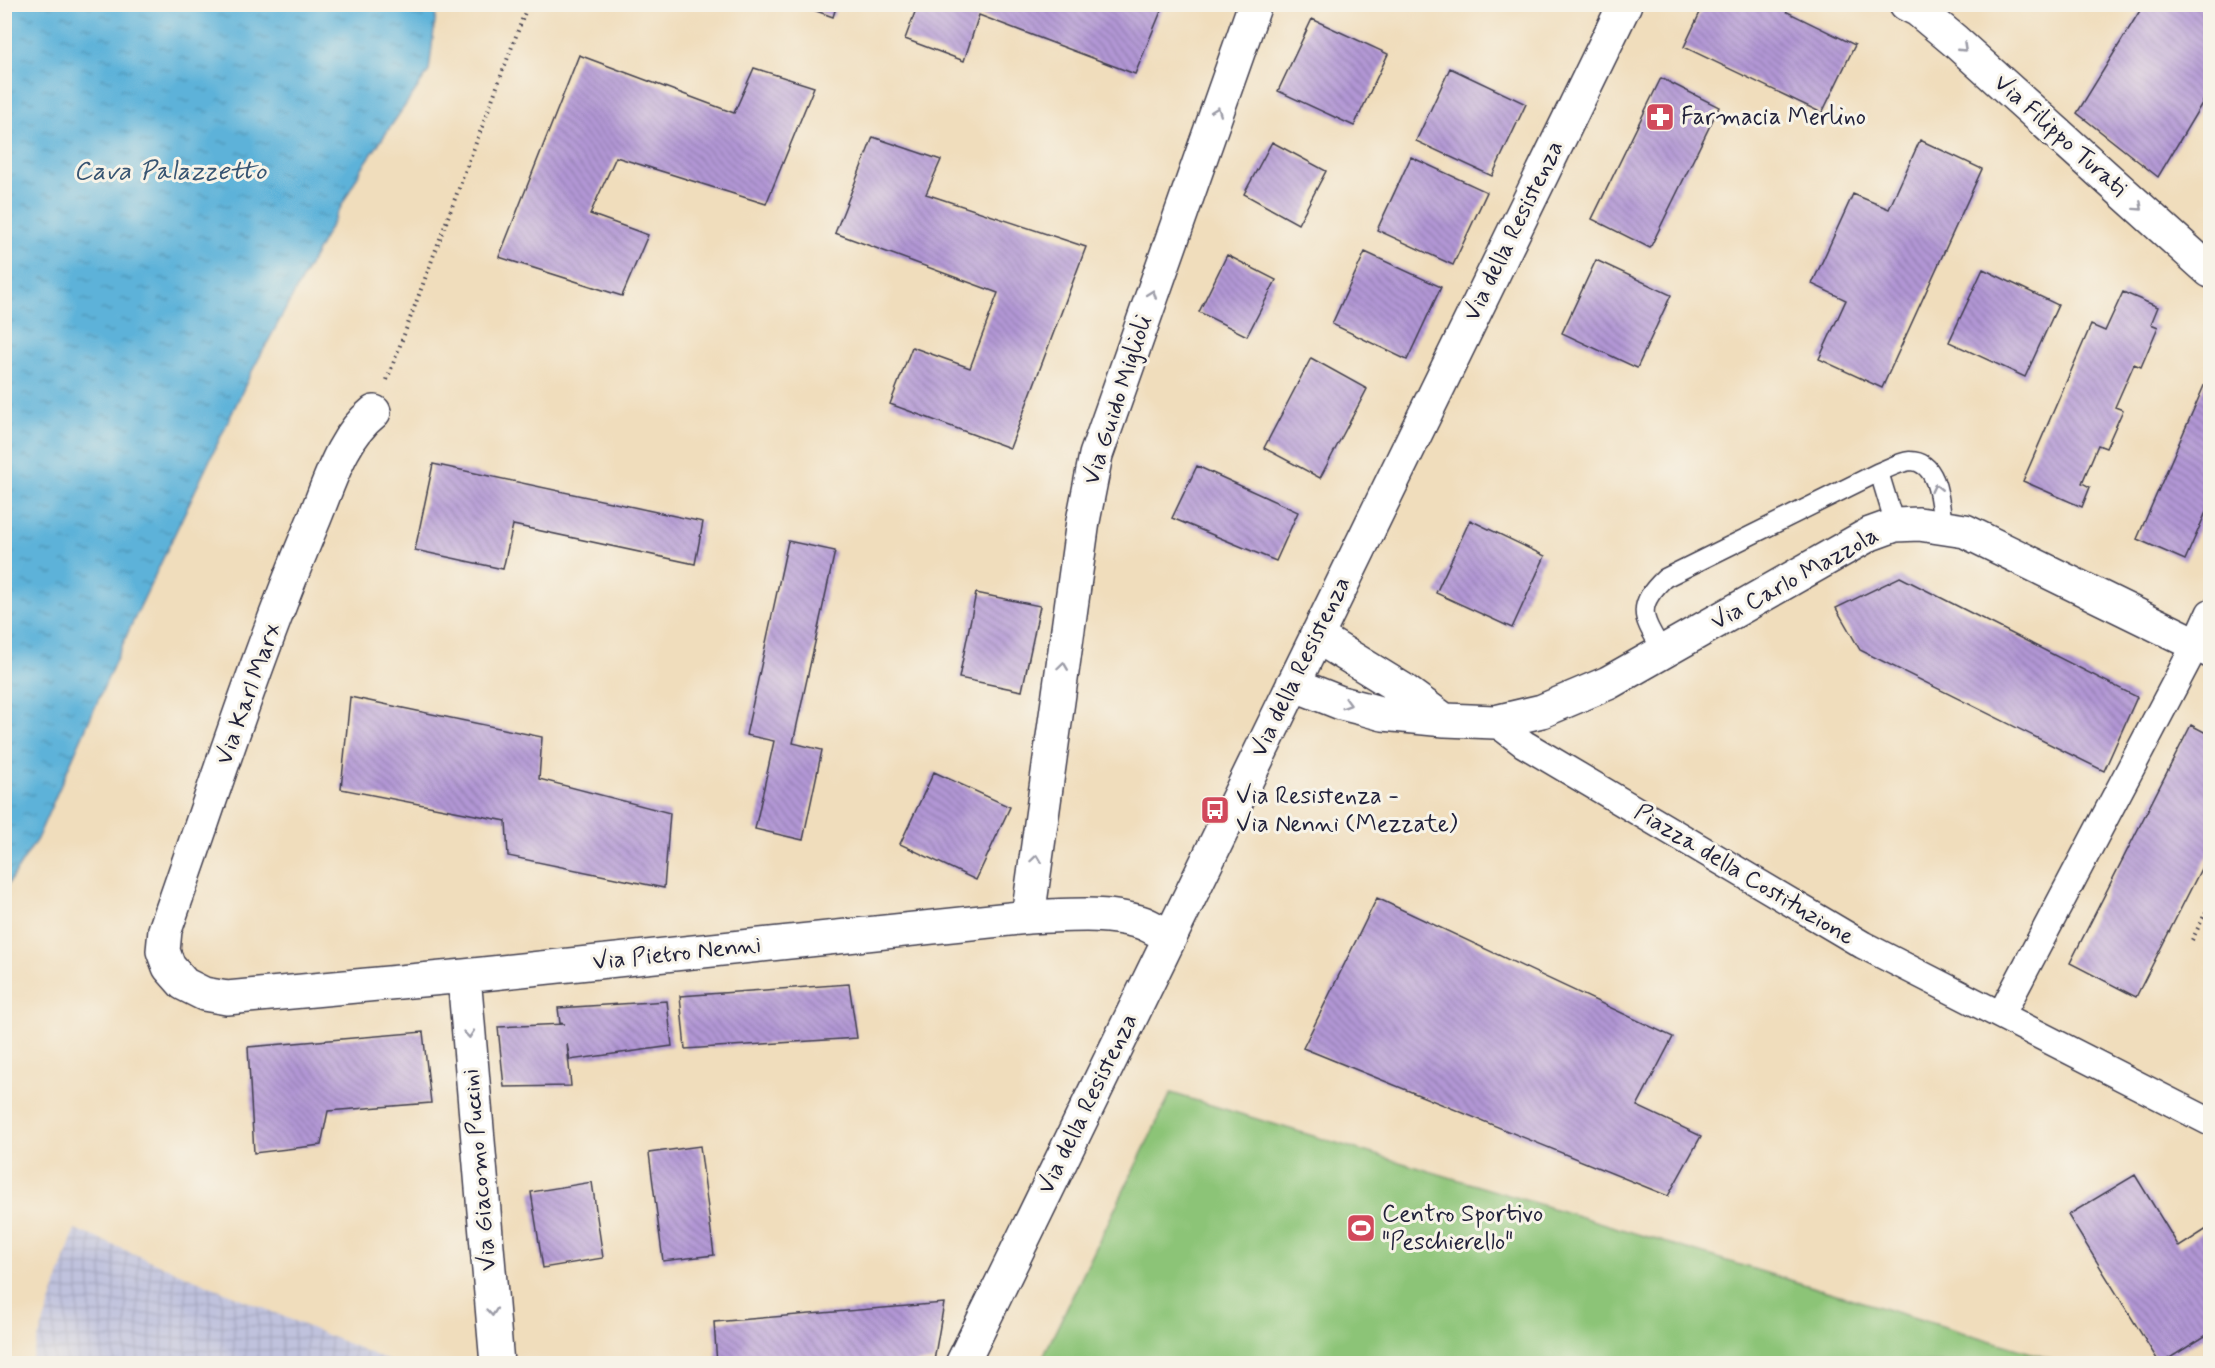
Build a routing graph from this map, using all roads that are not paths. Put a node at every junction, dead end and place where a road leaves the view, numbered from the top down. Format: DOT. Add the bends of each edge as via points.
graph roads {
  1 [pos="1255,4"];
  2 [pos="1625,4"];
  3 [pos="1912,7"];
  4 [pos="2211,271"];
  5 [pos="374,412"];
  6 [pos="1879,471"];
  7 [pos="1895,525"];
  8 [pos="1943,527"];
  9 [pos="2211,613"];
  10 [pos="1316,636"];
  11 [pos="2204,647"];
  12 [pos="1663,652"];
  13 [pos="1293,684"];
  14 [pos="1445,720"];
  15 [pos="1495,722"];
  16 [pos="1028,917"];
  17 [pos="1169,937"];
  18 [pos="464,976"];
  19 [pos="184,984"];
  20 [pos="2001,1015"];
  21 [pos="2211,1122"];
  22 [pos="497,1364"];
  23 [pos="962,1364"];
  16 -- 1 [label="street, Via Guido Miglioli, one-way" via="1083,521 1096,455"];
  2 -- 10 [label="street, Via della Resistenza"];
  3 -- 4 [label="street, Via Filippo Turati, one-way"];
  5 -- 19 [label="street, Via Karl Marx" via="347,443 291,574 165,930 163,951 169,967"];
  6 -- 7 [label="lane"];
  8 -- 6 [label="lane, one-way" via="1931,472 1911,461"];
  6 -- 12 [label="lane" via="1665,578 1650,592 1644,609"];
  7 -- 8 [label="street, Via Carlo Mazzola"];
  7 -- 12 [label="street, Via Carlo Mazzola" via="1870,534"];
  8 -- 11 [label="street, Via Carlo Mazzola" via="1965,531"];
  9 -- 11 [label="street"];
  10 -- 13 [label="street, Via della Resistenza"];
  10 -- 14 [label="street"];
  11 -- 20 [label="street"];
  12 -- 15 [label="street, Via Carlo Mazzola" via="1608,683 1542,711"];
  13 -- 14 [label="street, Via Carlo Mazzola, one-way" via="1383,714"];
  13 -- 17 [label="street, Via della Resistenza"];
  14 -- 15 [label="street, Via Carlo Mazzola"];
  15 -- 20 [label="street, Piazza della Costituzione" via="1524,744 1863,945"];
  16 -- 17 [label="street, Via Pietro Nenni" via="1115,916 1142,922"];
  16 -- 18 [label="street, Via Pietro Nenni"];
  17 -- 23 [label="street, Via della Resistenza"];
  18 -- 19 [label="street, Via Pietro Nenni" via="227,998 204,994"];
  18 -- 22 [label="street, Via Giacomo Puccini, one-way"];
  20 -- 21 [label="street, Piazza della Costituzione"];
}
